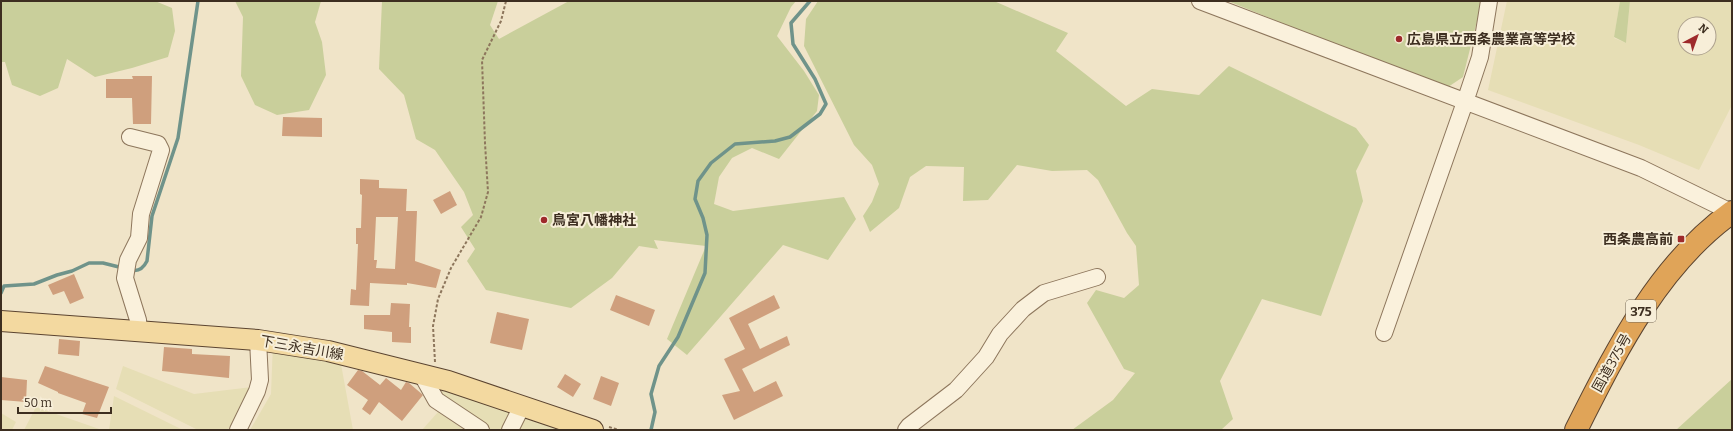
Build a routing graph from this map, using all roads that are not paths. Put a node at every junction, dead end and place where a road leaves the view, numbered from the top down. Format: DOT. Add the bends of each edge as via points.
graph roads {
  1 [pos="1200,1"];
  2 [pos="1489,1"];
  3 [pos="1465,102"];
  4 [pos="130,137"];
  5 [pos="1732,212"];
  6 [pos="1097,277"];
  7 [pos="1,321"];
  8 [pos="139,330"];
  9 [pos="1384,332"];
  10 [pos="258,340"];
  11 [pos="429,377"];
  12 [pos="522,406"];
  13 [pos="238,430"];
  14 [pos="481,430"];
  15 [pos="510,430"];
  16 [pos="593,430"];
  17 [pos="906,430"];
  18 [pos="1576,430"];
  1 -- 3 [label="street"];
  2 -- 3 [label="street" via="1480,57"];
  3 -- 5 [label="street" via="1641,168"];
  3 -- 9 [label="street"];
  4 -- 8 [label="street" via="158,144 161,150 142,214 139,238 128,260 125,278"];
  5 -- 18 [label="highway, 国道375号 / 375" via="1700,238 1647,301"];
  6 -- 17 [label="street" via="1044,293 1023,309 1000,334 986,357 956,390"];
  7 -- 8 [label="main road, 下三永吉川線"];
  8 -- 10 [label="main road, 下三永吉川線"];
  10 -- 11 [label="main road, 下三永吉川線" via="328,351"];
  10 -- 13 [label="street" via="260,380"];
  11 -- 12 [label="main road, 下三永吉川線"];
  11 -- 14 [label="street" via="436,400"];
  12 -- 15 [label="street"];
  12 -- 16 [label="main road, 下三永吉川線"];
}
